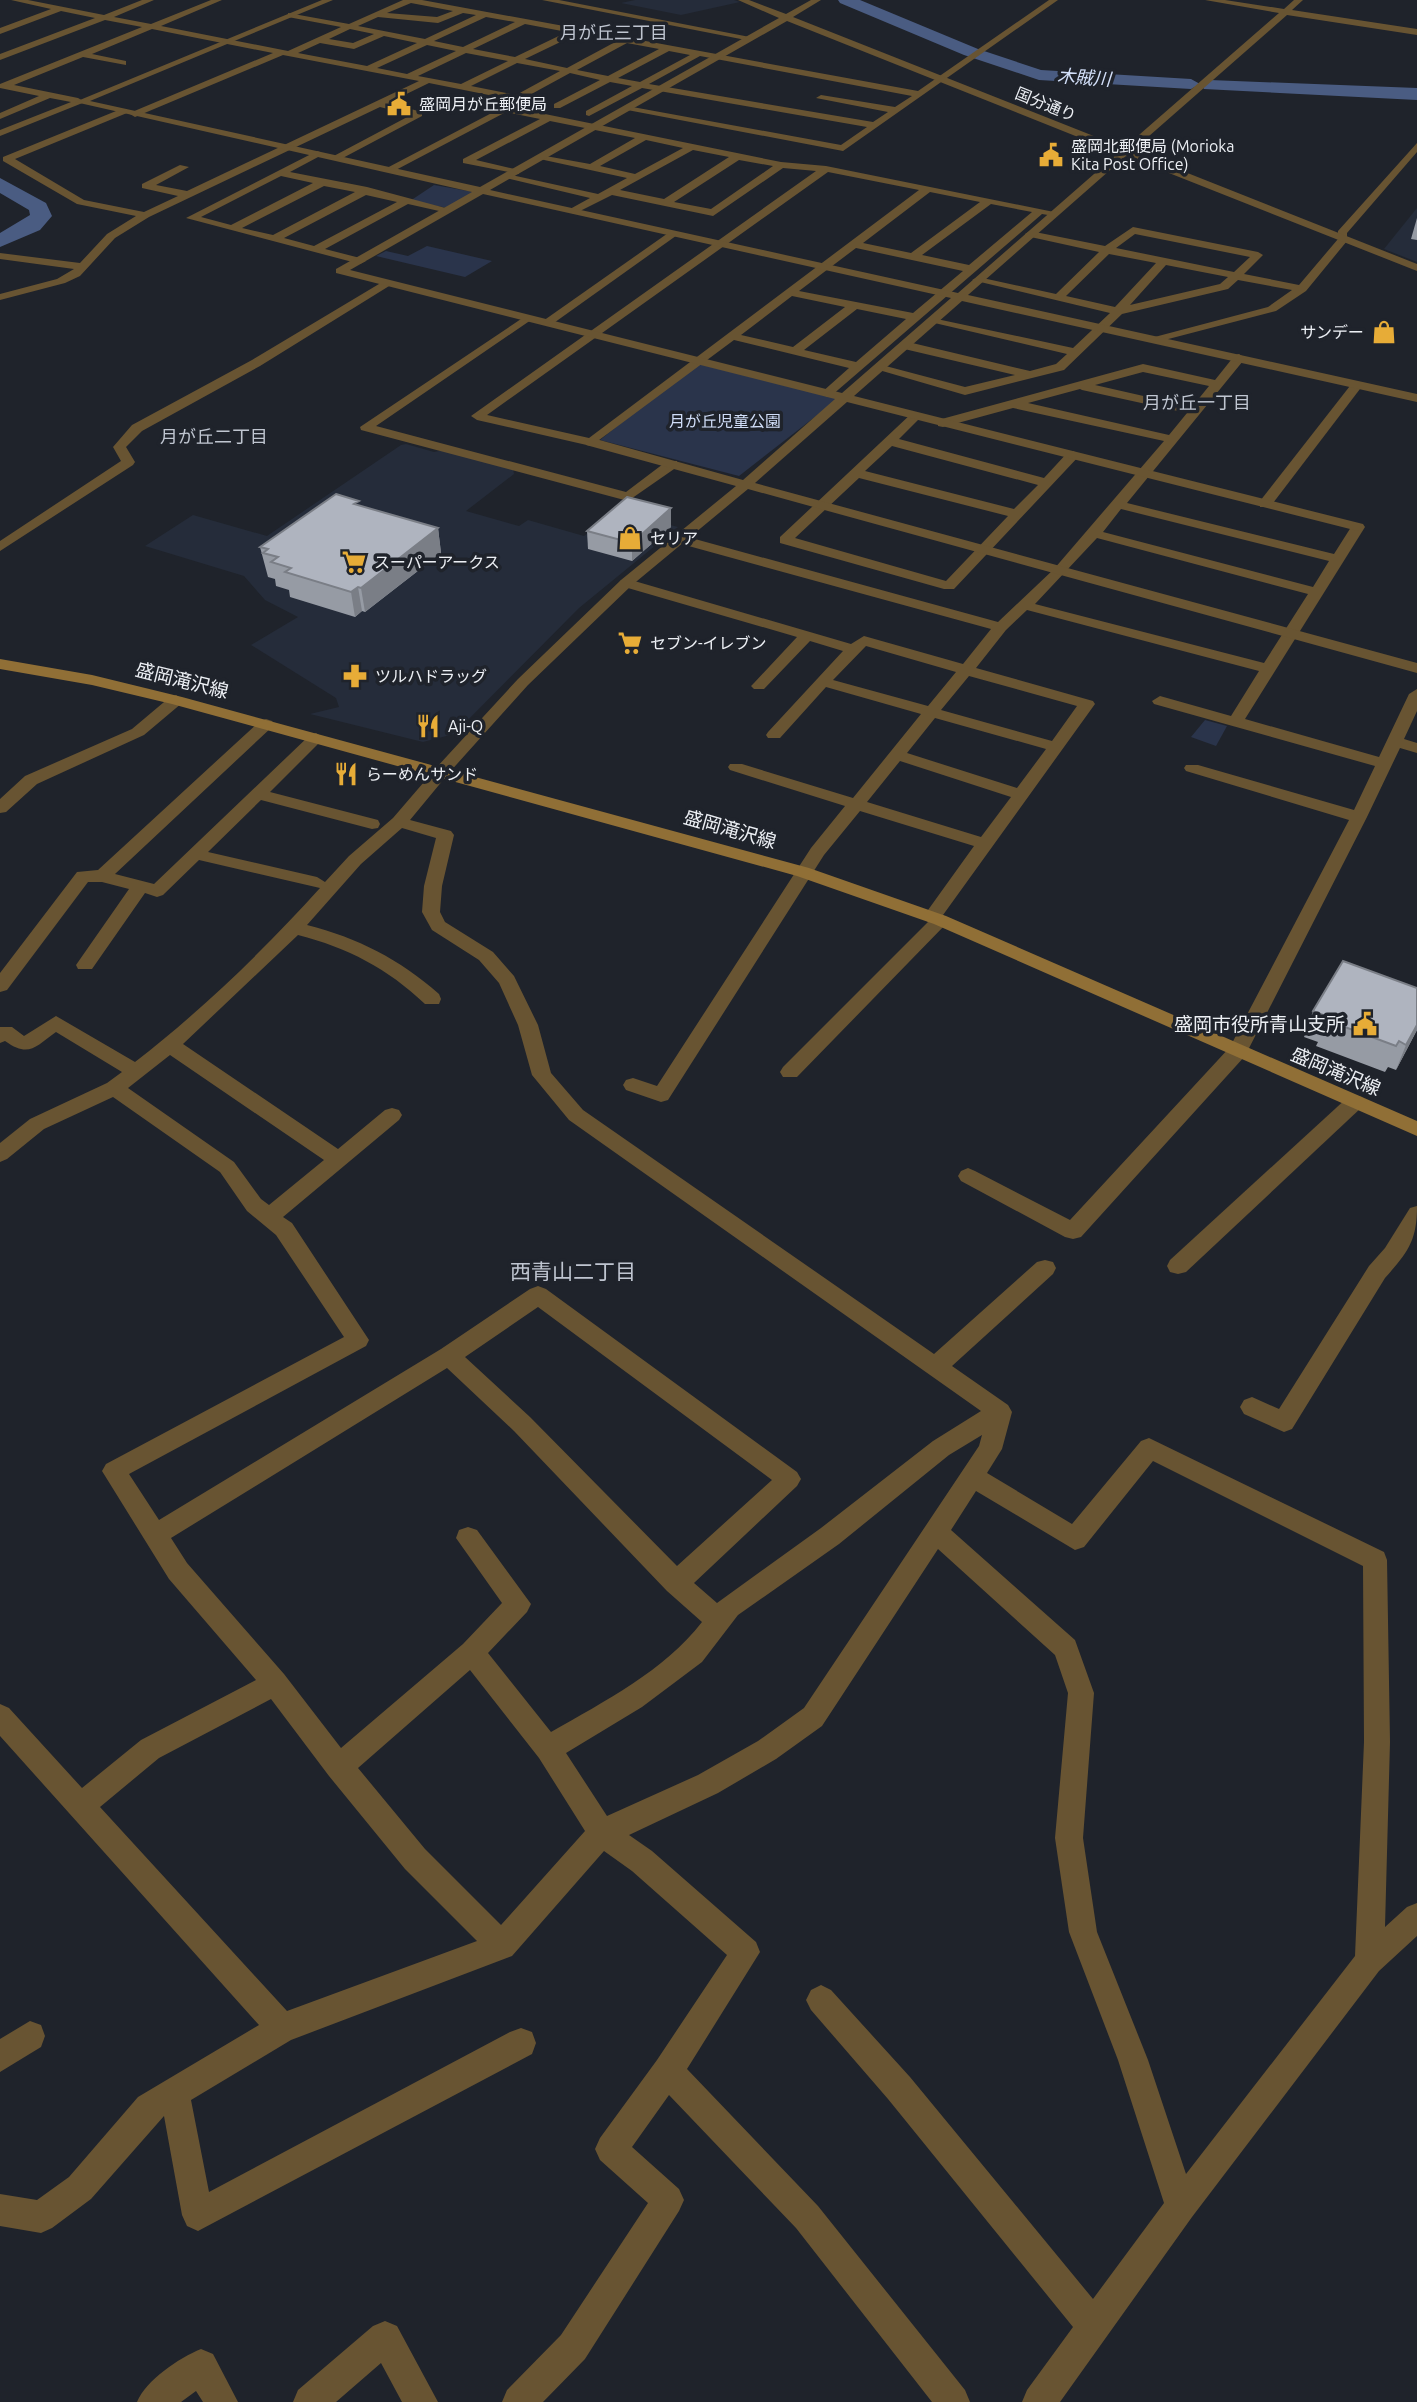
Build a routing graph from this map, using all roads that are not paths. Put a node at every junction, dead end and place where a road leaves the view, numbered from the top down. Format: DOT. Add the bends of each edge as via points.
graph roads {
  1 [pos="15,0"];
  2 [pos="85,0"];
  3 [pos="150,0"];
  4 [pos="218,0"];
  5 [pos="328,0"];
  6 [pos="410,0"];
  7 [pos="546,0"];
  8 [pos="742,0"];
  9 [pos="817,0"];
  10 [pos="1054,0"];
  11 [pos="1209,0"];
  12 [pos="1298,0"];
  13 [pos="564,1"];
  14 [pos="61,8"];
  15 [pos="462,10"];
  16 [pos="1285,12"];
  17 [pos="485,14"];
  18 [pos="291,15"];
  19 [pos="378,15"];
  20 [pos="105,17"];
  21 [pos="786,18"];
  22 [pos="523,21"];
  23 [pos="151,27"];
  24 [pos="350,27"];
  25 [pos="0,31"];
  26 [pos="575,31"];
  27 [pos="176,32"];
  28 [pos="1417,32"];
  29 [pos="382,34"];
  30 [pos="0,38"];
  31 [pos="751,38"];
  32 [pos="319,40"];
  33 [pos="626,40"];
  34 [pos="153,41"];
  35 [pos="228,41"];
  36 [pos="425,42"];
  37 [pos="32,45"];
  38 [pos="667,48"];
  39 [pos="130,50"];
  40 [pos="464,50"];
  41 [pos="286,52"];
  42 [pos="698,54"];
  43 [pos="82,55"];
  44 [pos="0,57"];
  45 [pos="717,57"];
  46 [pos="107,60"];
  47 [pos="516,60"];
  48 [pos="123,63"];
  49 [pos="354,65"];
  50 [pos="370,68"];
  51 [pos="341,71"];
  52 [pos="569,71"];
  53 [pos="410,76"];
  54 [pos="939,78"];
  55 [pos="610,79"];
  56 [pos="429,80"];
  57 [pos="2,85"];
  58 [pos="641,85"];
  59 [pos="462,87"];
  60 [pos="661,89"];
  61 [pos="918,94"];
  62 [pos="50,95"];
  63 [pos="517,98"];
  64 [pos="821,98"];
  65 [pos="80,102"];
  66 [pos="380,104"];
  67 [pos="557,106"];
  68 [pos="627,108"];
  69 [pos="894,110"];
  70 [pos="130,113"];
  71 [pos="589,113"];
  72 [pos="0,116"];
  73 [pos="611,117"];
  74 [pos="549,118"];
  75 [pos="873,125"];
  76 [pos="594,127"];
  77 [pos="0,133"];
  78 [pos="645,137"];
  79 [pos="691,146"];
  80 [pos="1417,146"];
  81 [pos="290,148"];
  82 [pos="422,152"];
  83 [pos="1124,152"];
  84 [pos="317,154"];
  85 [pos="738,156"];
  86 [pos="335,158"];
  87 [pos="540,158"];
  88 [pos="467,161"];
  89 [pos="781,165"];
  90 [pos="184,167"];
  91 [pos="591,167"];
  92 [pos="827,169"];
  93 [pos="281,173"];
  94 [pos="392,174"];
  95 [pos="511,174"];
  96 [pos="636,177"];
  97 [pos="323,182"];
  98 [pos="376,185"];
  99 [pos="926,190"];
  100 [pos="483,191"];
  101 [pos="364,192"];
  102 [pos="605,194"];
  103 [pos="190,195"];
  104 [pos="406,201"];
  105 [pos="988,201"];
  106 [pos="666,203"];
  107 [pos="449,210"];
  108 [pos="574,211"];
  109 [pos="1040,211"];
  110 [pos="1054,214"];
  111 [pos="145,215"];
  112 [pos="232,229"];
  113 [pos="675,233"];
  114 [pos="1030,234"];
  115 [pos="274,239"];
  116 [pos="1343,239"];
  117 [pos="721,244"];
  118 [pos="854,244"];
  119 [pos="315,250"];
  120 [pos="1107,250"];
  121 [pos="0,256"];
  122 [pos="912,257"];
  123 [pos="359,261"];
  124 [pos="1164,261"];
  125 [pos="823,266"];
  126 [pos="83,267"];
  127 [pos="1417,268"];
  128 [pos="971,269"];
  129 [pos="1234,275"];
  130 [pos="978,280"];
  131 [pos="388,283"];
  132 [pos="1302,289"];
  133 [pos="789,292"];
  134 [pos="942,293"];
  135 [pos="0,297"];
  136 [pos="959,297"];
  137 [pos="1058,298"];
  138 [pos="856,305"];
  139 [pos="1118,311"];
  140 [pos="914,317"];
  141 [pos="527,318"];
  142 [pos="932,321"];
  143 [pos="547,323"];
  144 [pos="1101,328"];
  145 [pos="594,335"];
  146 [pos="730,336"];
  147 [pos="1153,339"];
  148 [pos="904,345"];
  149 [pos="795,351"];
  150 [pos="1075,352"];
  151 [pos="1239,358"];
  152 [pos="698,361"];
  153 [pos="858,366"];
  154 [pos="878,369"];
  155 [pos="1032,374"];
  156 [pos="1217,384"];
  157 [pos="1080,385"];
  158 [pos="1357,385"];
  159 [pos="827,393"];
  160 [pos="844,398"];
  161 [pos="1417,398"];
  162 [pos="1012,403"];
  163 [pos="1195,411"];
  164 [pos="916,416"];
  165 [pos="943,423"];
  166 [pos="1171,439"];
  167 [pos="890,441"];
  168 [pos="591,442"];
  169 [pos="1073,455"];
  170 [pos="672,464"];
  171 [pos="856,473"];
  172 [pos="1143,473"];
  173 [pos="1047,483"];
  174 [pos="746,484"];
  175 [pos="1116,504"];
  176 [pos="1265,504"];
  177 [pos="823,505"];
  178 [pos="1018,514"];
  179 [pos="1093,533"];
  180 [pos="679,539"];
  181 [pos="0,547"];
  182 [pos="985,550"];
  183 [pos="1338,559"];
  184 [pos="1061,570"];
  185 [pos="626,583"];
  186 [pos="1317,592"];
  187 [pos="1027,606"];
  188 [pos="1001,627"];
  189 [pos="1291,634"];
  190 [pos="807,635"];
  191 [pos="853,649"];
  192 [pos="0,664"];
  193 [pos="1417,668"];
  194 [pos="967,669"];
  195 [pos="1268,669"];
  196 [pos="824,682"];
  197 [pos="759,685"];
  198 [pos="1417,694"];
  199 [pos="176,700"];
  200 [pos="1160,701"];
  201 [pos="932,712"];
  202 [pos="1235,722"];
  203 [pos="266,724"];
  204 [pos="774,735"];
  205 [pos="316,738"];
  206 [pos="1395,741"];
  207 [pos="1055,747"];
  208 [pos="1417,748"];
  209 [pos="896,755"];
  210 [pos="1384,763"];
  211 [pos="736,767"];
  212 [pos="1192,768"];
  213 [pos="442,771"];
  214 [pos="258,794"];
  215 [pos="1021,795"];
  216 [pos="857,803"];
  217 [pos="0,808"];
  218 [pos="1359,817"];
  219 [pos="399,821"];
  220 [pos="372,824"];
  221 [pos="985,844"];
  222 [pos="195,854"];
  223 [pos="803,872"];
  224 [pos="102,876"];
  225 [pos="317,883"];
  226 [pos="140,887"];
  227 [pos="936,918"];
  228 [pos="294,928"];
  229 [pos="85,965"];
  230 [pos="0,986"];
  231 [pos="432,999"];
  232 [pos="0,1035"];
  233 [pos="170,1045"];
  234 [pos="1238,1051"];
  235 [pos="135,1071"];
  236 [pos="790,1072"];
  237 [pos="633,1085"];
  238 [pos="114,1087"];
  239 [pos="1355,1102"];
  240 [pos="392,1115"];
  241 [pos="1417,1129"];
  242 [pos="0,1154"];
  243 [pos="338,1159"];
  244 [pos="968,1176"];
  245 [pos="1417,1214"];
  246 [pos="269,1217"];
  247 [pos="1178,1266"];
  248 [pos="1045,1268"];
  249 [pos="449,1356"];
  250 [pos="934,1368"];
  251 [pos="1252,1407"];
  252 [pos="1000,1412"];
  253 [pos="972,1476"];
  254 [pos="936,1532"];
  255 [pos="155,1535"];
  256 [pos="468,1538"];
  257 [pos="676,1583"];
  258 [pos="719,1620"];
  259 [pos="472,1652"];
  260 [pos="275,1683"];
  261 [pos="0,1717"];
  262 [pos="548,1749"];
  263 [pos="339,1767"];
  264 [pos="81,1806"];
  265 [pos="602,1833"];
  266 [pos="1417,1917"];
  267 [pos="502,1946"];
  268 [pos="1368,1961"];
  269 [pos="821,2000"];
  270 [pos="282,2028"];
  271 [pos="30,2036"];
  272 [pos="521,2043"];
  273 [pos="0,2057"];
  274 [pos="668,2071"];
  275 [pos="175,2095"];
  276 [pos="1181,2206"];
  277 [pos="0,2210"];
  278 [pos="1094,2326"];
  279 [pos="155,2402"];
  280 [pos="221,2402"];
  281 [pos="310,2402"];
  282 [pos="421,2402"];
  283 [pos="519,2402"];
  284 [pos="953,2402"];
  285 [pos="1039,2402"];
  1 -- 14 [label="street"];
  2 -- 14 [label="street"];
  3 -- 20 [label="street"];
  4 -- 23 [label="street"];
  5 -- 18 [label="street"];
  6 -- 15 [label="street"];
  6 -- 19 [label="street"];
  7 -- 13 [label="street"];
  8 -- 21 [label="street, 国分通り"];
  9 -- 21 [label="street"];
  10 -- 54 [label="street"];
  11 -- 16 [label="street"];
  12 -- 16 [label="street"];
  13 -- 22 [label="street"];
  13 -- 31 [label="street"];
  14 -- 20 [label="street"];
  14 -- 25 [label="street"];
  15 -- 17 [label="street"];
  15 -- 19 [label="street" via="438,20"];
  16 -- 28 [label="street"];
  16 -- 83 [label="street"];
  17 -- 22 [label="street"];
  17 -- 36 [label="street"];
  18 -- 24 [label="street"];
  18 -- 35 [label="street"];
  19 -- 24 [label="street"];
  20 -- 23 [label="street"];
  20 -- 37 [label="street"];
  21 -- 31 [label="street"];
  21 -- 54 [label="street, 国分通り"];
  22 -- 26 [label="street"];
  22 -- 40 [label="street"];
  23 -- 27 [label="street"];
  23 -- 43 [label="street"];
  24 -- 29 [label="street"];
  24 -- 32 [label="street"];
  26 -- 33 [label="street"];
  26 -- 47 [label="street"];
  27 -- 34 [label="street"];
  27 -- 35 [label="street"];
  29 -- 32 [label="street" via="354,46"];
  29 -- 36 [label="street"];
  30 -- 37 [label="street"];
  31 -- 45 [label="street"];
  32 -- 41 [label="street"];
  33 -- 38 [label="street"];
  33 -- 52 [label="street"];
  35 -- 41 [label="street"];
  35 -- 65 [label="street"];
  36 -- 40 [label="street"];
  36 -- 50 [label="street"];
  37 -- 43 [label="street"];
  37 -- 44 [label="street"];
  38 -- 42 [label="street"];
  38 -- 55 [label="street"];
  39 -- 46 [label="street"];
  40 -- 47 [label="street"];
  40 -- 53 [label="street"];
  41 -- 49 [label="street"];
  41 -- 70 [label="street"];
  42 -- 45 [label="street"];
  42 -- 58 [label="street"];
  43 -- 46 [label="street"];
  43 -- 57 [label="street"];
  45 -- 60 [label="street"];
  45 -- 61 [label="street"];
  46 -- 48 [label="street"];
  47 -- 52 [label="street"];
  47 -- 59 [label="street"];
  49 -- 50 [label="street"];
  49 -- 51 [label="street"];
  50 -- 53 [label="street"];
  52 -- 55 [label="street"];
  52 -- 63 [label="street"];
  53 -- 56 [label="street"];
  54 -- 61 [label="street"];
  54 -- 83 [label="street, 国分通り"];
  55 -- 58 [label="street"];
  55 -- 67 [label="street"];
  56 -- 59 [label="street"];
  56 -- 66 [label="street"];
  57 -- 62 [label="street"];
  58 -- 60 [label="street"];
  58 -- 71 [label="street"];
  59 -- 63 [label="street"];
  60 -- 68 [label="street"];
  60 -- 75 [label="street"];
  61 -- 69 [label="street"];
  62 -- 65 [label="street"];
  62 -- 72 [label="street"];
  63 -- 67 [label="street"];
  64 -- 69 [label="street"];
  65 -- 70 [label="street"];
  65 -- 77 [label="street"];
  66 -- 81 [label="street"];
  66 -- 86 [label="street" via="419,114"];
  67 -- 71 [label="street"];
  68 -- 73 [label="street"];
  68 -- 75 [label="street" via="843,148"];
  69 -- 75 [label="street"];
  70 -- 81 [label="street"];
  70 -- 111 [label="street" via="7,159 81,202"];
  71 -- 73 [label="street"];
  73 -- 76 [label="street"];
  74 -- 76 [label="street"];
  74 -- 82 [label="street" via="505,109"];
  74 -- 88 [label="street"];
  76 -- 78 [label="street"];
  76 -- 87 [label="street"];
  78 -- 79 [label="street"];
  78 -- 91 [label="street"];
  79 -- 85 [label="street"];
  79 -- 96 [label="street"];
  80 -- 116 [label="street" via="1342,233"];
  81 -- 84 [label="street"];
  81 -- 103 [label="street"];
  82 -- 88 [label="street"];
  82 -- 94 [label="street"];
  83 -- 110 [label="street"];
  83 -- 116 [label="street, 国分通り"];
  84 -- 86 [label="street"];
  84 -- 93 [label="street"];
  85 -- 89 [label="street"];
  85 -- 106 [label="street"];
  86 -- 94 [label="street"];
  87 -- 91 [label="street"];
  87 -- 95 [label="street"];
  88 -- 95 [label="street"];
  89 -- 92 [label="street"];
  89 -- 106 [label="street" via="713,213"];
  90 -- 103 [label="street" via="146,186"];
  91 -- 96 [label="street"];
  92 -- 99 [label="street"];
  92 -- 117 [label="street"];
  93 -- 97 [label="street"];
  93 -- 112 [label="street" via="191,218"];
  94 -- 100 [label="street"];
  95 -- 100 [label="street"];
  95 -- 102 [label="street"];
  96 -- 102 [label="street"];
  97 -- 101 [label="street"];
  97 -- 112 [label="street"];
  98 -- 101 [label="street"];
  99 -- 105 [label="street"];
  99 -- 118 [label="street"];
  100 -- 107 [label="street"];
  100 -- 108 [label="street"];
  101 -- 104 [label="street"];
  101 -- 115 [label="street"];
  102 -- 106 [label="street"];
  102 -- 108 [label="street"];
  103 -- 111 [label="street"];
  104 -- 107 [label="street"];
  104 -- 119 [label="street"];
  105 -- 109 [label="street"];
  105 -- 122 [label="street"];
  107 -- 123 [label="street"];
  108 -- 113 [label="street"];
  109 -- 110 [label="street"];
  109 -- 128 [label="street"];
  110 -- 114 [label="street"];
  111 -- 126 [label="street" via="111,236"];
  112 -- 115 [label="street"];
  113 -- 117 [label="street"];
  113 -- 143 [label="street"];
  114 -- 120 [label="street"];
  114 -- 130 [label="street"];
  115 -- 119 [label="street"];
  116 -- 127 [label="street, 国分通り"];
  116 -- 132 [label="street"];
  117 -- 125 [label="street"];
  117 -- 145 [label="street"];
  118 -- 122 [label="street"];
  118 -- 125 [label="street"];
  119 -- 123 [label="street"];
  120 -- 124 [label="street"];
  120 -- 129 [label="street" via="1133,230 1258,255"];
  120 -- 137 [label="street"];
  121 -- 126 [label="street"];
  122 -- 128 [label="street"];
  123 -- 131 [label="street" via="340,271"];
  124 -- 129 [label="street"];
  124 -- 139 [label="street"];
  125 -- 133 [label="street"];
  125 -- 134 [label="street"];
  126 -- 135 [label="street" via="61,281"];
  128 -- 134 [label="street"];
  129 -- 132 [label="street"];
  129 -- 139 [label="street" via="1224,287"];
  130 -- 136 [label="street"];
  130 -- 137 [label="street"];
  131 -- 141 [label="street"];
  131 -- 181 [label="street" via="137,428 119,447 128,462"];
  132 -- 147 [label="street" via="1272,309"];
  133 -- 138 [label="street"];
  133 -- 146 [label="street"];
  134 -- 136 [label="street"];
  134 -- 140 [label="street"];
  136 -- 142 [label="street"];
  136 -- 144 [label="street"];
  137 -- 139 [label="street"];
  138 -- 140 [label="street"];
  138 -- 149 [label="street"];
  139 -- 144 [label="street"];
  140 -- 153 [label="street"];
  141 -- 143 [label="street"];
  141 -- 170 [label="street" via="366,427 628,497"];
  142 -- 148 [label="street"];
  142 -- 150 [label="street"];
  143 -- 145 [label="street"];
  144 -- 147 [label="street"];
  144 -- 150 [label="street"];
  145 -- 152 [label="street"];
  145 -- 168 [label="street" via="477,416"];
  146 -- 149 [label="street"];
  146 -- 152 [label="street"];
  147 -- 151 [label="street"];
  148 -- 154 [label="street"];
  148 -- 155 [label="street"];
  149 -- 153 [label="street"];
  150 -- 155 [label="street" via="1060,367"];
  151 -- 156 [label="street"];
  151 -- 158 [label="street"];
  152 -- 159 [label="street"];
  152 -- 168 [label="street"];
  153 -- 159 [label="street"];
  154 -- 155 [label="street" via="965,391"];
  154 -- 160 [label="street"];
  156 -- 157 [label="street" via="1143,368"];
  156 -- 163 [label="street"];
  157 -- 162 [label="street"];
  157 -- 163 [label="street"];
  158 -- 161 [label="street"];
  158 -- 176 [label="street"];
  159 -- 160 [label="street"];
  160 -- 164 [label="street"];
  160 -- 174 [label="street"];
  162 -- 165 [label="street"];
  162 -- 166 [label="street"];
  163 -- 166 [label="street"];
  164 -- 165 [label="street"];
  164 -- 167 [label="street"];
  165 -- 169 [label="street"];
  166 -- 172 [label="street"];
  167 -- 171 [label="street"];
  167 -- 173 [label="street"];
  168 -- 170 [label="street"];
  169 -- 172 [label="street"];
  169 -- 173 [label="street"];
  170 -- 174 [label="street"];
  171 -- 177 [label="street"];
  171 -- 178 [label="street"];
  172 -- 175 [label="street"];
  172 -- 176 [label="street"];
  173 -- 178 [label="street"];
  174 -- 177 [label="street"];
  174 -- 180 [label="street"];
  175 -- 179 [label="street"];
  175 -- 183 [label="street"];
  176 -- 183 [label="street" via="1358,527"];
  177 -- 182 [label="street"];
  177 -- 182 [label="street" via="785,540 949,586"];
  178 -- 182 [label="street"];
  179 -- 184 [label="street"];
  179 -- 186 [label="street"];
  180 -- 185 [label="street"];
  180 -- 188 [label="street"];
  182 -- 184 [label="street"];
  183 -- 186 [label="street"];
  184 -- 187 [label="street"];
  184 -- 189 [label="street"];
  185 -- 190 [label="street"];
  185 -- 213 [label="street" via="523,682"];
  186 -- 189 [label="street"];
  187 -- 188 [label="street"];
  187 -- 195 [label="street"];
  188 -- 194 [label="street"];
  189 -- 193 [label="street"];
  189 -- 195 [label="street"];
  190 -- 191 [label="street"];
  190 -- 197 [label="street"];
  191 -- 194 [label="street" via="864,641"];
  191 -- 196 [label="street"];
  192 -- 199 [label="main road, 盛岡滝沢線"];
  194 -- 201 [label="street"];
  194 -- 207 [label="street" via="1087,704"];
  195 -- 202 [label="street"];
  196 -- 201 [label="street"];
  196 -- 204 [label="street"];
  198 -- 206 [label="street"];
  199 -- 203 [label="main road, 盛岡滝沢線"];
  199 -- 217 [label="street" via="138,732 31,780"];
  200 -- 202 [label="street"];
  201 -- 207 [label="street"];
  201 -- 209 [label="street"];
  202 -- 210 [label="street"];
  203 -- 205 [label="main road, 盛岡滝沢線"];
  203 -- 224 [label="street"];
  205 -- 213 [label="main road, 盛岡滝沢線"];
  205 -- 214 [label="street"];
  206 -- 208 [label="street"];
  206 -- 210 [label="street"];
  207 -- 215 [label="street"];
  209 -- 215 [label="street"];
  209 -- 216 [label="street"];
  210 -- 218 [label="street"];
  211 -- 216 [label="street"];
  212 -- 218 [label="street"];
  213 -- 219 [label="street"];
  213 -- 223 [label="main road, 盛岡滝沢線"];
  214 -- 220 [label="street"];
  214 -- 222 [label="street"];
  215 -- 221 [label="street"];
  216 -- 221 [label="street"];
  216 -- 223 [label="street"];
  218 -- 234 [label="street"];
  219 -- 228 [label="street" via="355,860"];
  219 -- 250 [label="street" via="445,835 431,912 438,926 486,956 507,980 528,1025 542,1075 576,1115"];
  221 -- 227 [label="street"];
  222 -- 225 [label="street"];
  222 -- 226 [label="street" via="157,891"];
  223 -- 227 [label="main road, 盛岡滝沢線"];
  223 -- 237 [label="street" via="660,1095"];
  224 -- 226 [label="street"];
  224 -- 230 [label="street" via="83,876"];
  226 -- 229 [label="street"];
  227 -- 234 [label="main road, 盛岡滝沢線"];
  227 -- 236 [label="street"];
  228 -- 231 [label="street" via="345,940 405,973"];
  228 -- 233 [label="street"];
  232 -- 235 [label="street" via="5,1032 24,1045 56,1024"];
  233 -- 235 [label="street"];
  233 -- 243 [label="street"];
  234 -- 239 [label="main road, 盛岡滝沢線"];
  234 -- 244 [label="street" via="1073,1231"];
  235 -- 238 [label="street"];
  238 -- 242 [label="street" via="37,1124"];
  238 -- 246 [label="street" via="227,1167 254,1205"];
  239 -- 241 [label="main road, 盛岡滝沢線"];
  239 -- 247 [label="street"];
  240 -- 243 [label="street"];
  243 -- 246 [label="street"];
  245 -- 251 [label="street" via="1284,1422"];
  246 -- 255 [label="street" via="284,1228 358,1340 114,1471"];
  248 -- 250 [label="street"];
  249 -- 255 [label="street"];
  249 -- 257 [label="street" via="522,1424"];
  249 -- 257 [label="street" via="538,1295 789,1479"];
  250 -- 252 [label="street"];
  252 -- 253 [label="street" via="990,1449"];
  252 -- 258 [label="street" via="941,1448 830,1536 729,1607"];
  253 -- 254 [label="street"];
  253 -- 268 [label="street" via="1075,1539 1149,1448 1375,1560 1377,1742"];
  254 -- 265 [label="street" via="814,1717 767,1751 708,1784"];
  254 -- 276 [label="street" via="1066,1648 1082,1693 1069,1838 1083,1932 1133,2060"];
  255 -- 260 [label="street" via="178,1571"];
  256 -- 259 [label="street" via="518,1604"];
  257 -- 258 [label="street"];
  258 -- 262 [label="street" via="693,1654 633,1698"];
  259 -- 262 [label="street"];
  259 -- 263 [label="street"];
  260 -- 263 [label="street"];
  260 -- 264 [label="street" via="150,1749"];
  261 -- 264 [label="street"];
  262 -- 265 [label="street"];
  263 -- 267 [label="street" via="415,1859"];
  264 -- 270 [label="street"];
  265 -- 267 [label="street"];
  265 -- 274 [label="street" via="642,1861 746,1952"];
  266 -- 268 [label="street"];
  267 -- 270 [label="street"];
  268 -- 276 [label="street"];
  269 -- 278 [label="street"];
  270 -- 275 [label="street"];
  271 -- 273 [label="street"];
  272 -- 275 [label="street" via="198,2215"];
  274 -- 283 [label="street" via="611,2149 668,2200 573,2347"];
  274 -- 284 [label="street" via="807,2217"];
  275 -- 277 [label="street" via="149,2108 80,2188 41,2217"];
  276 -- 278 [label="street"];
  278 -- 285 [label="street"];
  279 -- 280 [label="street" via="201,2366"];
  281 -- 282 [label="street" via="385,2338"];
}
